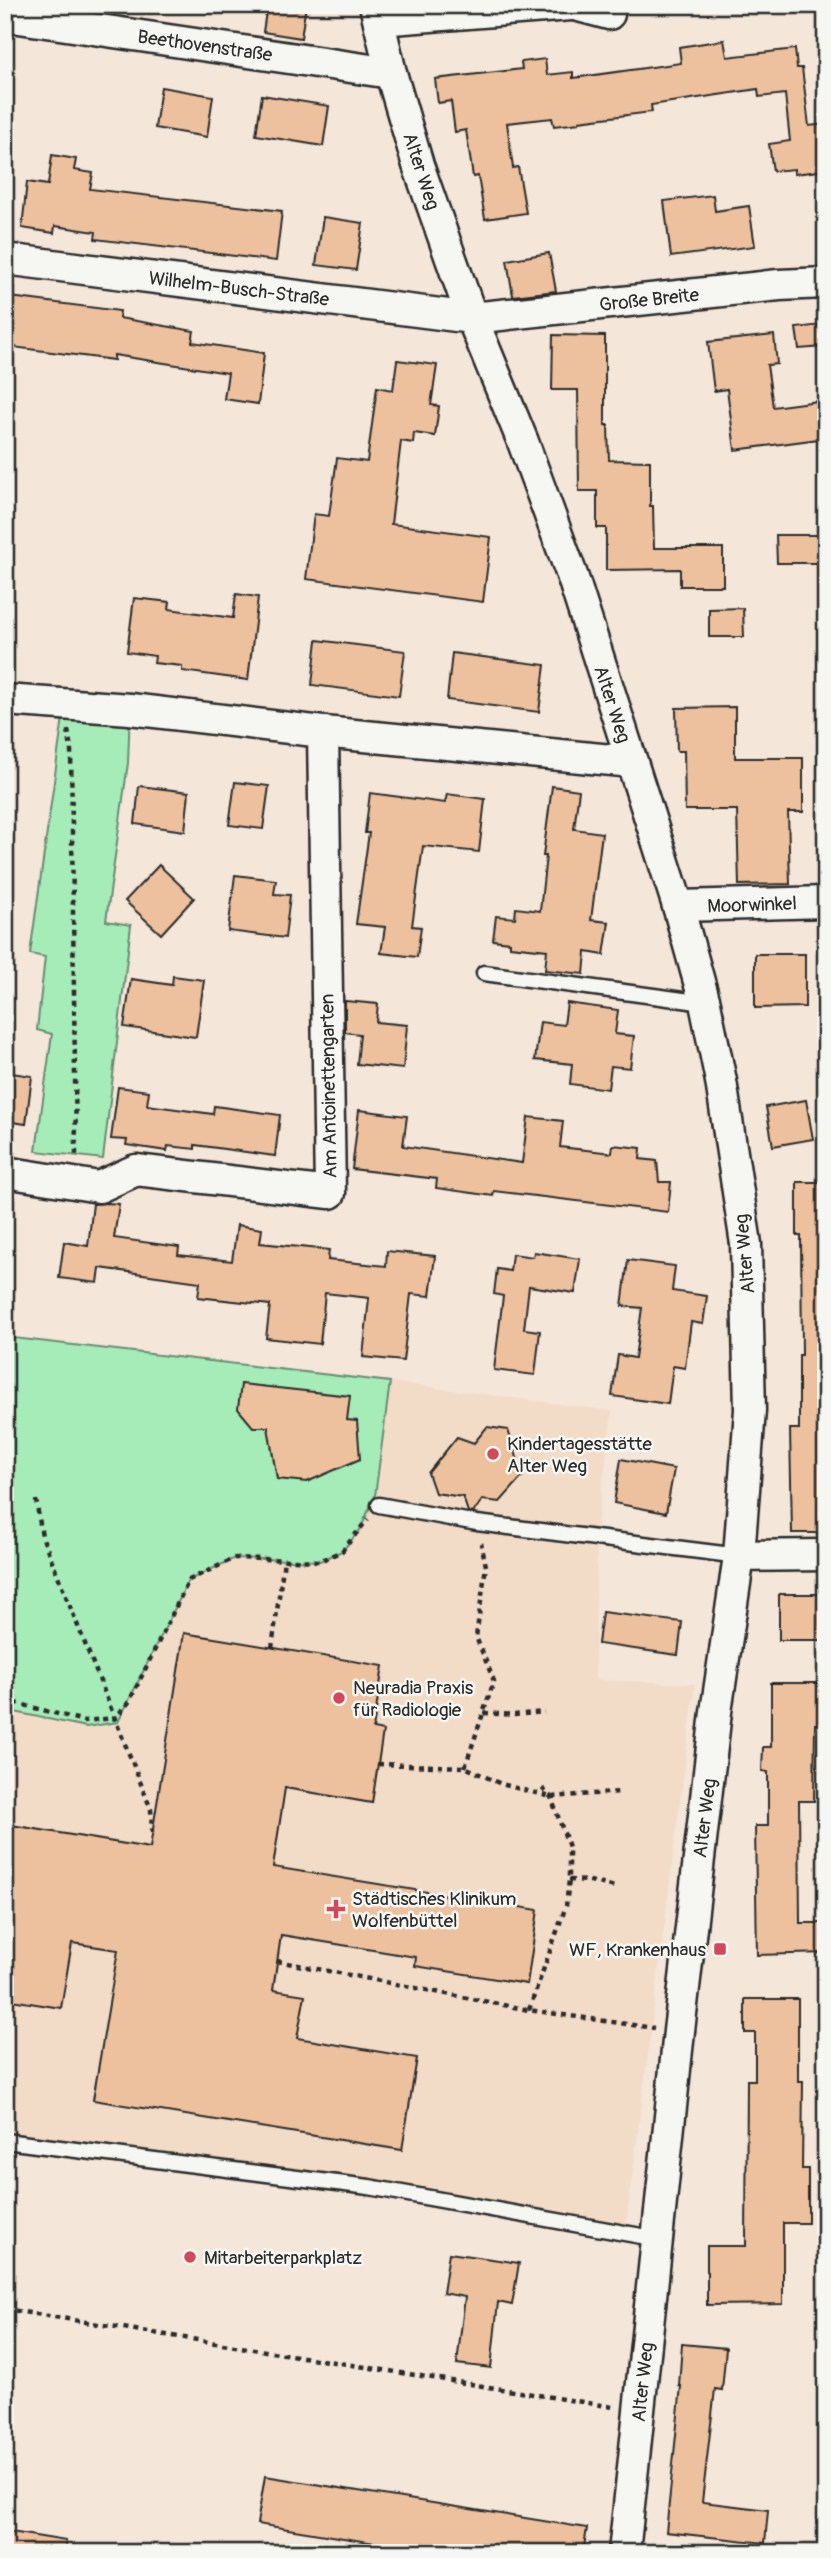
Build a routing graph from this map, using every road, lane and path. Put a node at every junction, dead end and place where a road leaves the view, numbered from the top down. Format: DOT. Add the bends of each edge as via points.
graph roads {
  1 [pos="573,5"];
  2 [pos="377,13"];
  3 [pos="609,14"];
  4 [pos="19,18"];
  5 [pos="391,73"];
  6 [pos="5,259"];
  7 [pos="826,283"];
  8 [pos="472,318"];
  9 [pos="5,700"];
  10 [pos="64,705"];
  11 [pos="323,732"];
  12 [pos="632,762"];
  13 [pos="826,902"];
  14 [pos="678,906"];
  15 [pos="484,973"];
  16 [pos="705,1003"];
  17 [pos="76,1156"];
  18 [pos="5,1172"];
  19 [pos="36,1500"];
  20 [pos="379,1504"];
  21 [pos="477,1523"];
  22 [pos="826,1555"];
  23 [pos="739,1556"];
  24 [pos="284,1560"];
  25 [pos="272,1648"];
  26 [pos="5,1700"];
  27 [pos="544,1712"];
  28 [pos="484,1713"];
  29 [pos="116,1718"];
  30 [pos="378,1764"];
  31 [pos="465,1767"];
  32 [pos="542,1788"];
  33 [pos="620,1792"];
  34 [pos="551,1797"];
  35 [pos="152,1833"];
  36 [pos="569,1880"];
  37 [pos="614,1887"];
  38 [pos="277,1961"];
  39 [pos="529,2010"];
  40 [pos="679,2031"];
  41 [pos="5,2141"];
  42 [pos="658,2239"];
  43 [pos="5,2309"];
  44 [pos="639,2411"];
  45 [pos="624,2553"];
  1 -- 2 [label="street"];
  1 -- 3 [label="street"];
  2 -- 5 [label="street, Alter Weg"];
  4 -- 5 [label="street, Beethovenstraße"];
  5 -- 8 [label="street, Alter Weg"];
  6 -- 8 [label="street, Wilhelm-Busch-Straße"];
  7 -- 8 [label="street, Große Breite"];
  8 -- 12 [label="street, Alter Weg" via="573,578"];
  9 -- 10 [label="street"];
  10 -- 11 [label="street"];
  10 -- 17 [label="path" via="71,748"];
  11 -- 12 [label="street"];
  11 -- 18 [label="street, Am Antoinettengarten" via="330,1193 136,1170 99,1187"];
  12 -- 14 [label="street, Alter Weg"];
  13 -- 14 [label="street, Moorwinkel"];
  14 -- 16 [label="street, Alter Weg"];
  15 -- 16 [label="lane"];
  16 -- 23 [label="street, Alter Weg" via="722,1081 746,1244 750,1410"];
  19 -- 29 [label="path" via="43,1536"];
  20 -- 21 [label="lane"];
  20 -- 24 [label="path" via="342,1551 320,1561"];
  21 -- 23 [label="lane"];
  21 -- 28 [label="path" via="486,1566 476,1637 494,1681"];
  22 -- 23 [label="street"];
  23 -- 40 [label="street, Alter Weg"];
  24 -- 25 [label="path"];
  24 -- 29 [label="path" via="235,1559 189,1580 129,1702"];
  26 -- 29 [label="path" via="84,1721"];
  27 -- 28 [label="path"];
  28 -- 31 [label="path"];
  29 -- 35 [label="path" via="151,1809"];
  30 -- 31 [label="path"];
  31 -- 34 [label="path" via="501,1784"];
  32 -- 34 [label="path"];
  33 -- 34 [label="path"];
  34 -- 36 [label="path" via="569,1847"];
  36 -- 37 [label="path"];
  36 -- 39 [label="path" via="566,1906"];
  38 -- 39 [label="path"];
  39 -- 40 [label="path"];
  40 -- 42 [label="street, Alter Weg"];
  41 -- 42 [label="lane" via="369,2188"];
  42 -- 44 [label="street, Alter Weg"];
  43 -- 44 [label="path"];
  44 -- 45 [label="street, Alter Weg"];
}
